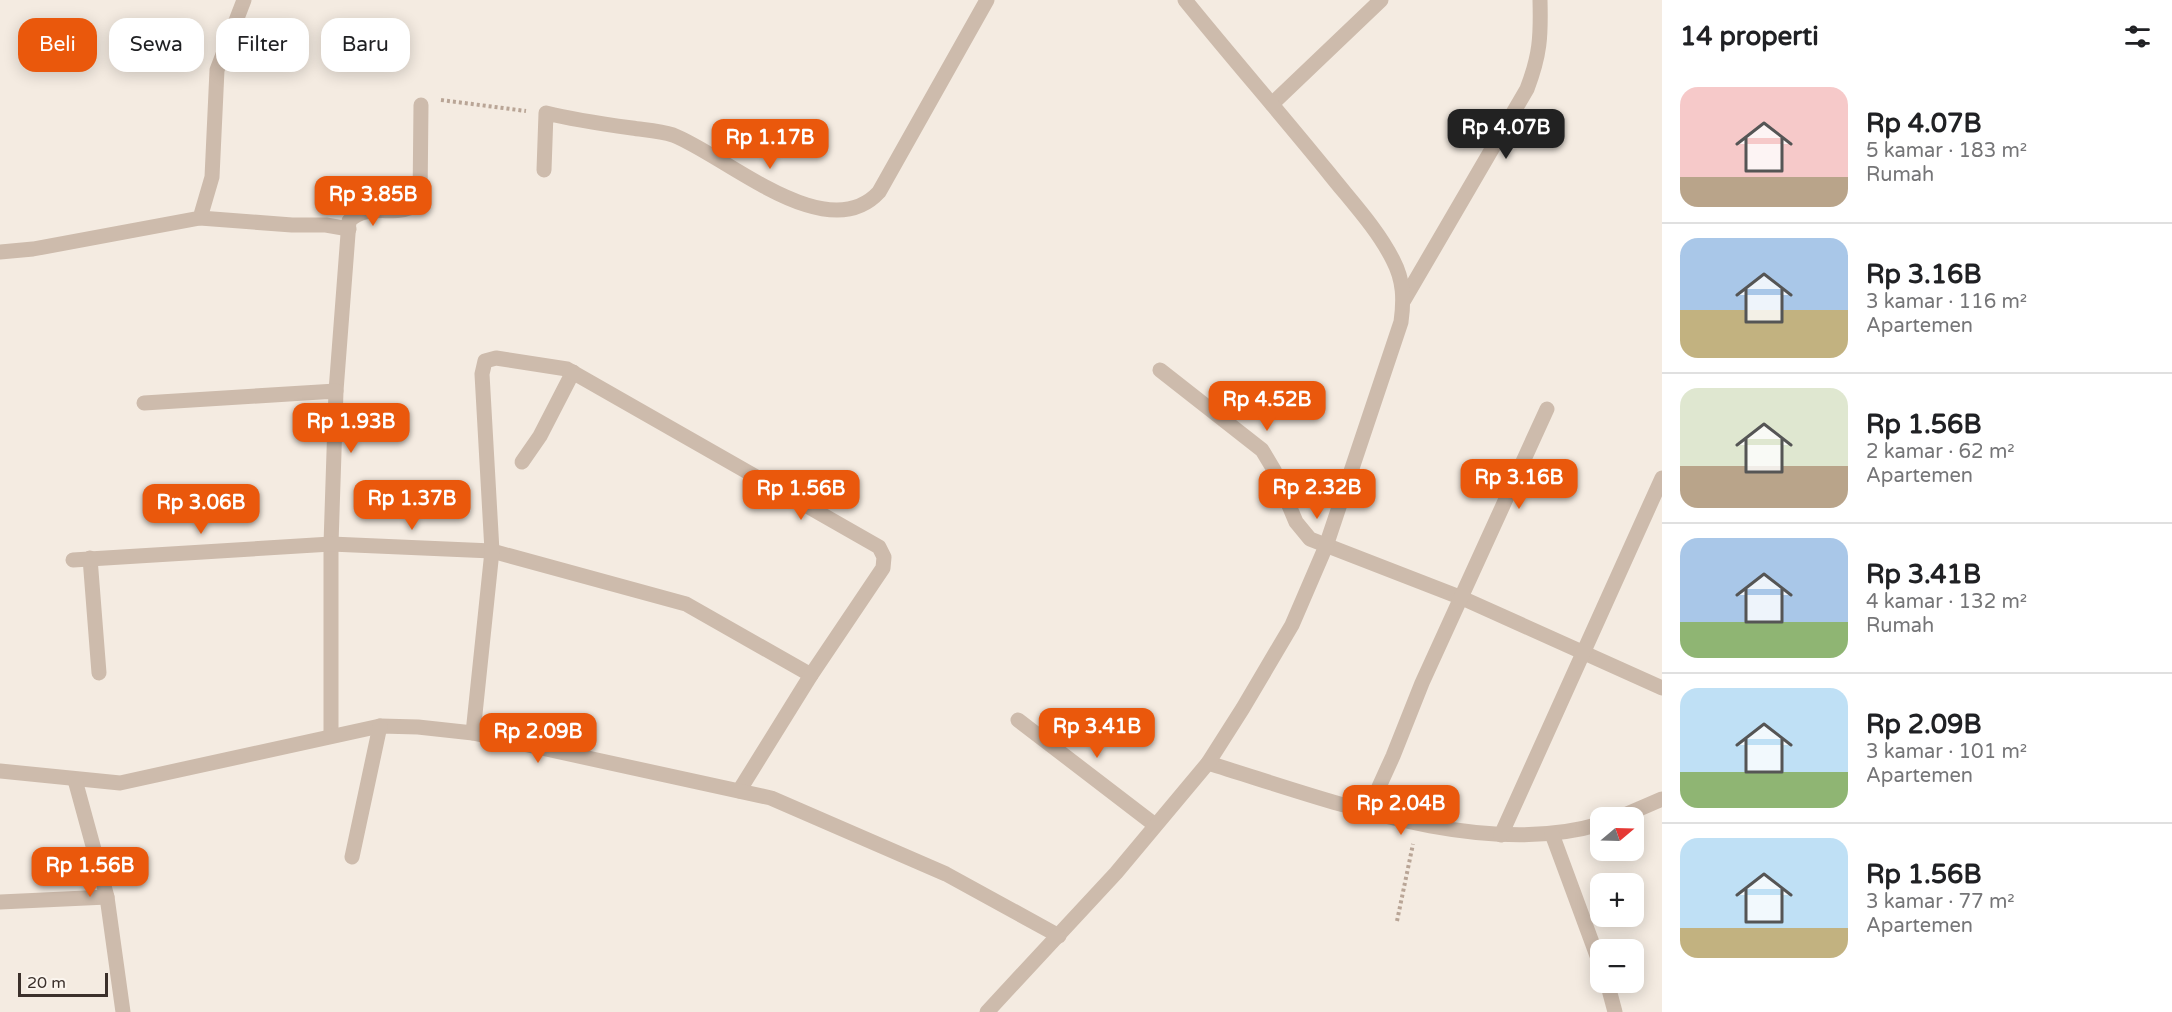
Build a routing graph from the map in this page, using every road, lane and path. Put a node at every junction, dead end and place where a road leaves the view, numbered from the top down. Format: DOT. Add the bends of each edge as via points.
graph roads {
  1 [pos="244,0"];
  2 [pos="987,0"];
  3 [pos="1185,0"];
  4 [pos="1381,0"];
  5 [pos="1540,0"];
  6 [pos="1272,104"];
  7 [pos="421,105"];
  8 [pos="546,113"];
  9 [pos="544,170"];
  10 [pos="200,218"];
  11 [pos="349,229"];
  12 [pos="0,252"];
  13 [pos="1404,300"];
  14 [pos="1160,370"];
  15 [pos="573,372"];
  16 [pos="336,391"];
  17 [pos="144,403"];
  18 [pos="1547,409"];
  19 [pos="522,462"];
  20 [pos="1662,478"];
  21 [pos="331,544"];
  22 [pos="1326,546"];
  23 [pos="492,551"];
  24 [pos="90,558"];
  25 [pos="74,560"];
  26 [pos="1462,598"];
  27 [pos="1583,651"];
  28 [pos="99,674"];
  29 [pos="811,675"];
  30 [pos="1662,688"];
  31 [pos="1018,720"];
  32 [pos="380,726"];
  33 [pos="473,733"];
  34 [pos="331,736"];
  35 [pos="1208,763"];
  36 [pos="0,771"];
  37 [pos="75,780"];
  38 [pos="740,791"];
  39 [pos="1662,800"];
  40 [pos="1644,807"];
  41 [pos="1368,811"];
  42 [pos="1418,822"];
  43 [pos="1155,825"];
  44 [pos="1590,827"];
  45 [pos="1552,834"];
  46 [pos="1501,836"];
  47 [pos="352,857"];
  48 [pos="107,897"];
  49 [pos="0,902"];
  50 [pos="1397,921"];
  51 [pos="1059,936"];
  52 [pos="1591,939"];
  53 [pos="1610,993"];
  54 [pos="123,1012"];
  55 [pos="987,1012"];
  56 [pos="1614,1012"];
  1 -- 10 [label="street" via="217,70 212,177"];
  2 -- 8 [label="street" via="879,192 861,206 838,210 800,204 671,135"];
  3 -- 6 [label="street"];
  4 -- 6 [label="street"];
  5 -- 13 [label="street" via="1537,63 1527,89"];
  6 -- 13 [label="street" via="1377,235 1393,260"];
  7 -- 8 [label="path" via="434,98"];
  7 -- 11 [label="street" via="420,201 406,210 356,214 349,221"];
  8 -- 9 [label="street"];
  10 -- 11 [label="street"];
  10 -- 12 [label="street"];
  11 -- 16 [label="street"];
  13 -- 22 [label="street" via="1395,343"];
  14 -- 22 [label="street" via="1262,450 1296,522 1310,539"];
  15 -- 19 [label="street"];
  15 -- 23 [label="street" via="496,358 485,362 482,374"];
  15 -- 29 [label="street" via="879,547 884,557 883,568"];
  16 -- 17 [label="street"];
  16 -- 21 [label="street"];
  18 -- 26 [label="street"];
  20 -- 27 [label="street"];
  21 -- 23 [label="street"];
  21 -- 24 [label="street"];
  21 -- 34 [label="street"];
  22 -- 26 [label="street"];
  22 -- 35 [label="street" via="1292,625"];
  23 -- 29 [label="street" via="686,604"];
  23 -- 33 [label="street"];
  24 -- 25 [label="street"];
  24 -- 28 [label="street"];
  26 -- 27 [label="street"];
  26 -- 41 [label="street"];
  27 -- 30 [label="street"];
  27 -- 46 [label="street"];
  29 -- 38 [label="street"];
  31 -- 43 [label="street"];
  32 -- 33 [label="street"];
  32 -- 34 [label="street"];
  32 -- 47 [label="street"];
  33 -- 38 [label="street"];
  34 -- 37 [label="street" via="120,783"];
  35 -- 41 [label="street"];
  35 -- 43 [label="street"];
  36 -- 37 [label="street"];
  37 -- 48 [label="street"];
  38 -- 51 [label="street" via="771,798 946,874"];
  39 -- 40 [label="street"];
  41 -- 42 [label="street"];
  42 -- 46 [label="street"];
  42 -- 50 [label="path"];
  43 -- 51 [label="street"];
  44 -- 45 [label="street"];
  45 -- 46 [label="street"];
  45 -- 52 [label="street"];
  48 -- 49 [label="street"];
  48 -- 54 [label="street"];
  51 -- 55 [label="street"];
  53 -- 56 [label="street"];
}
